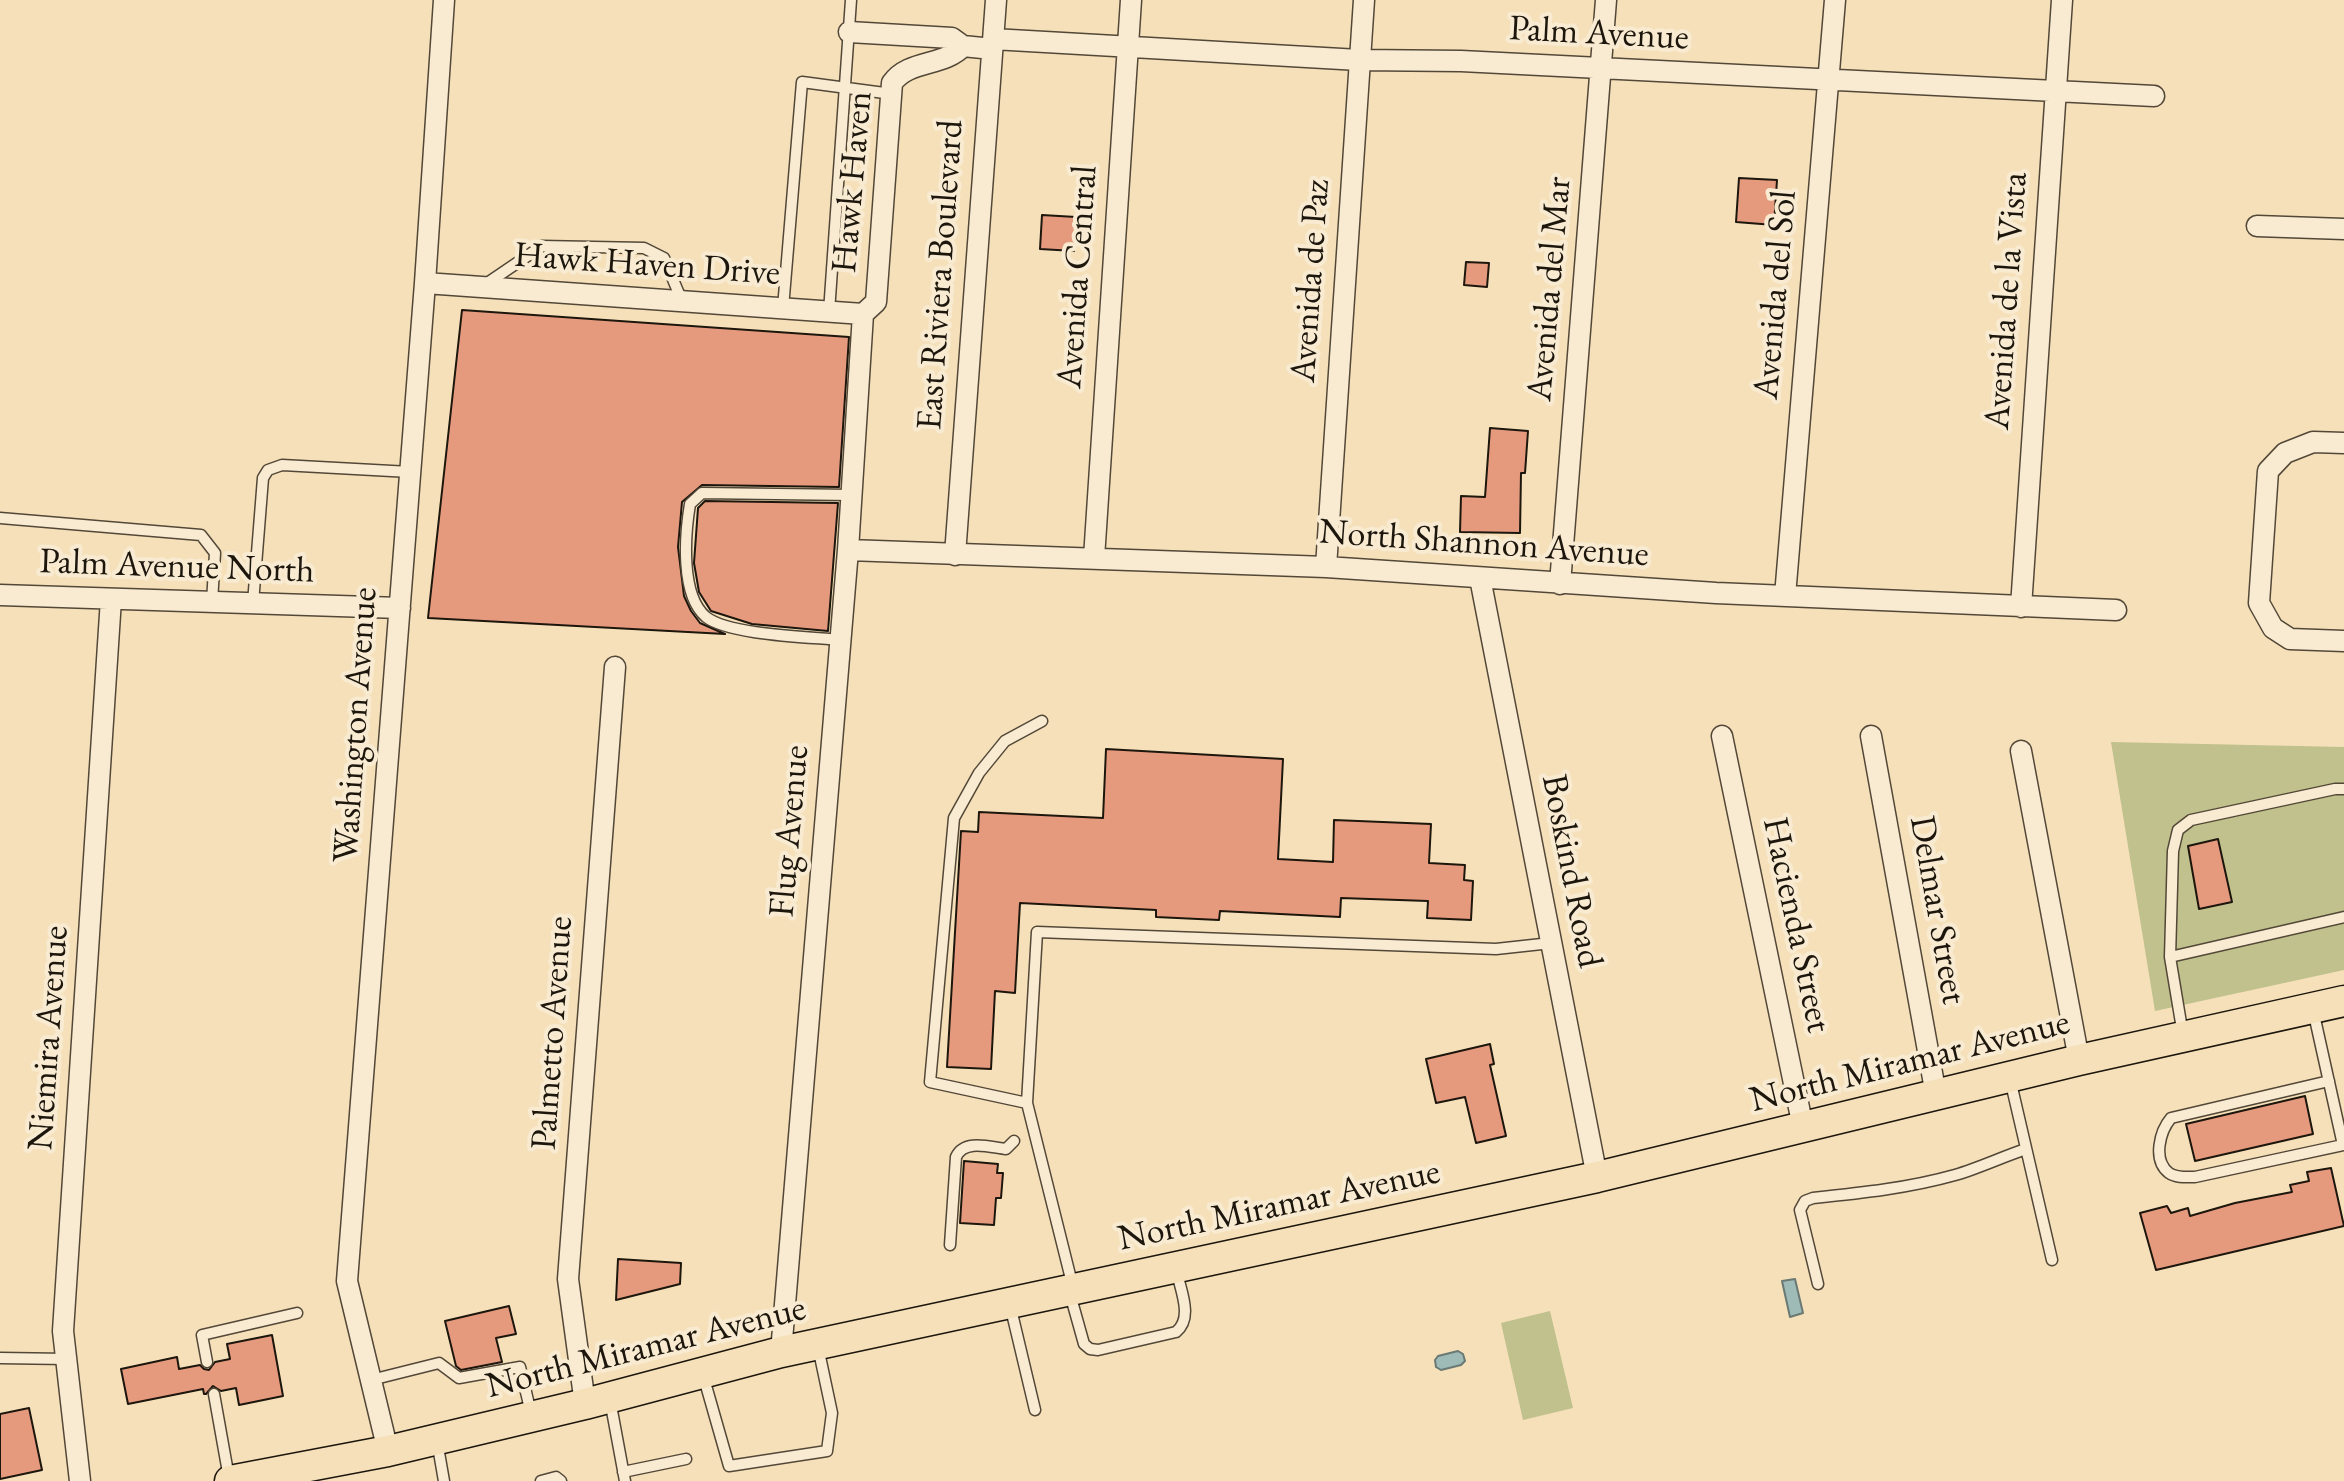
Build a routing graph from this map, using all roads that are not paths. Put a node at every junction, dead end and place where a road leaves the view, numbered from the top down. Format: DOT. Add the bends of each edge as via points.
graph roads {
  1 [pos="444,0"];
  2 [pos="851,0"];
  3 [pos="996,0"];
  4 [pos="1131,0"];
  5 [pos="1364,0"];
  6 [pos="1606,0"];
  7 [pos="1835,0"];
  8 [pos="2062,0"];
  9 [pos="849,32"];
  10 [pos="992,44"];
  11 [pos="1128,45"];
  12 [pos="963,46"];
  13 [pos="1359,60"];
  14 [pos="1602,67"];
  15 [pos="1829,79"];
  16 [pos="846,89"];
  17 [pos="2054,91"];
  18 [pos="892,94"];
  19 [pos="2154,96"];
  20 [pos="2257,226"];
  21 [pos="2344,229"];
  22 [pos="425,283"];
  23 [pos="483,287"];
  24 [pos="682,301"];
  25 [pos="783,308"];
  26 [pos="829,312"];
  27 [pos="863,314"];
  28 [pos="2344,443"];
  29 [pos="410,472"];
  30 [pos="851,495"];
  31 [pos="0,518"];
  32 [pos="848,550"];
  33 [pos="955,555"];
  34 [pos="1094,558"];
  35 [pos="1326,567"];
  36 [pos="1480,578"];
  37 [pos="1560,584"];
  38 [pos="0,595"];
  39 [pos="1785,596"];
  40 [pos="111,599"];
  41 [pos="212,602"];
  42 [pos="253,603"];
  43 [pos="2021,607"];
  44 [pos="400,608"];
  45 [pos="2116,610"];
  46 [pos="840,640"];
  47 [pos="2344,641"];
  48 [pos="615,667"];
  49 [pos="1042,721"];
  50 [pos="1722,736"];
  51 [pos="1871,736"];
  52 [pos="2021,751"];
  53 [pos="2344,789"];
  54 [pos="2344,917"];
  55 [pos="1551,943"];
  56 [pos="2170,957"];
  57 [pos="2344,1001"];
  58 [pos="2313,1008"];
  59 [pos="2184,1037"];
  60 [pos="2079,1060"];
  61 [pos="2009,1077"];
  62 [pos="2329,1081"];
  63 [pos="1936,1095"];
  64 [pos="1027,1103"];
  65 [pos="1803,1127"];
  66 [pos="1014,1141"];
  67 [pos="2026,1149"];
  68 [pos="1597,1177"];
  69 [pos="950,1245"];
  70 [pos="2052,1260"];
  71 [pos="1176,1267"];
  72 [pos="1818,1284"];
  73 [pos="1072,1290"];
  74 [pos="1010,1303"];
  75 [pos="297,1313"];
  76 [pos="818,1344"];
  77 [pos="781,1352"];
  78 [pos="0,1358"];
  79 [pos="67,1359"];
  80 [pos="207,1362"];
  81 [pos="703,1373"];
  82 [pos="371,1380"];
  83 [pos="214,1394"];
  84 [pos="597,1401"];
  85 [pos="1035,1410"];
  86 [pos="532,1416"];
  87 [pos="436,1439"];
  88 [pos="388,1451"];
  89 [pos="686,1459"];
  90 [pos="280,1476"];
  91 [pos="624,1476"];
  92 [pos="80,1481"];
  93 [pos="230,1481"];
  94 [pos="444,1481"];
  95 [pos="541,1481"];
  96 [pos="561,1481"];
  1 -- 22 [label="street, Washington Avenue"];
  2 -- 9 [label="lane"];
  3 -- 10 [label="street, East Riviera Boulevard"];
  4 -- 11 [label="street, Avenida Central"];
  5 -- 13 [label="street, Avenida de Paz"];
  6 -- 14 [label="street, Avenida del Mar"];
  7 -- 15 [label="street, Avenida del Sol"];
  8 -- 17 [label="street, Avenida de la Vista"];
  9 -- 12 [label="street" via="952,38"];
  9 -- 16 [label="lane"];
  10 -- 11 [label="street, Palm Avenue"];
  10 -- 12 [label="street"];
  10 -- 33 [label="street, East Riviera Boulevard"];
  11 -- 13 [label="street, Palm Avenue"];
  11 -- 34 [label="street, Avenida Central"];
  12 -- 18 [label="street, Hawk Haven" via="955,55 900,72"];
  13 -- 14 [label="street, Palm Avenue"];
  13 -- 35 [label="street, Avenida de Paz"];
  14 -- 15 [label="street, Palm Avenue"];
  14 -- 37 [label="street, Avenida del Mar"];
  15 -- 17 [label="street, Palm Avenue"];
  15 -- 39 [label="street, Avenida del Sol"];
  16 -- 18 [label="lane"];
  16 -- 25 [label="lane" via="802,82"];
  16 -- 26 [label="lane"];
  17 -- 19 [label="street, Palm Avenue"];
  17 -- 43 [label="street, Avenida de la Vista"];
  18 -- 27 [label="street, Hawk Haven" via="876,302"];
  20 -- 21 [label="street"];
  22 -- 23 [label="street, Hawk Haven Drive"];
  22 -- 29 [label="street, Washington Avenue"];
  23 -- 24 [label="street, Hawk Haven Drive"];
  23 -- 24 [label="lane" via="542,246 644,248 664,258"];
  24 -- 25 [label="street, Hawk Haven Drive"];
  25 -- 26 [label="street, Hawk Haven Drive"];
  26 -- 27 [label="street, Hawk Haven Drive"];
  27 -- 30 [label="street, Flug Avenue"];
  28 -- 47 [label="street" via="2313,442 2285,453 2268,471 2259,603 2273,628 2290,639"];
  29 -- 42 [label="lane" via="277,466 265,474"];
  29 -- 44 [label="street, Washington Avenue"];
  30 -- 32 [label="street, Flug Avenue"];
  30 -- 46 [label="lane" via="702,493 690,504 686,528 693,602 707,617 727,627"];
  31 -- 41 [label="lane" via="201,535 215,553"];
  32 -- 33 [label="street, North Shannon Avenue"];
  32 -- 46 [label="street, Flug Avenue"];
  33 -- 34 [label="street, North Shannon Avenue"];
  34 -- 35 [label="street, North Shannon Avenue"];
  35 -- 36 [label="street, North Shannon Avenue"];
  36 -- 37 [label="street, North Shannon Avenue"];
  36 -- 55 [label="street, Boskind Road"];
  37 -- 39 [label="street, North Shannon Avenue"];
  38 -- 40 [label="street, Palm Avenue North"];
  39 -- 43 [label="street, North Shannon Avenue"];
  40 -- 41 [label="street, Palm Avenue North"];
  40 -- 79 [label="street, Niemira Avenue" via="63,1331"];
  41 -- 42 [label="street, Palm Avenue North"];
  42 -- 44 [label="street, Palm Avenue North"];
  43 -- 45 [label="street, North Shannon Avenue"];
  44 -- 82 [label="street, Washington Avenue" via="347,1281"];
  46 -- 77 [label="street, Flug Avenue"];
  48 -- 84 [label="street, Palmetto Avenue" via="568,1279"];
  49 -- 64 [label="lane" via="1005,741 979,773 954,818 930,1082"];
  50 -- 65 [label="street, Hacienda Street"];
  51 -- 63 [label="street, Delmar Street"];
  52 -- 60 [label="street"];
  53 -- 56 [label="lane" via="2191,820 2178,830"];
  54 -- 56 [label="lane"];
  55 -- 64 [label="lane" via="1496,949 1037,932"];
  55 -- 68 [label="street, Boskind Road"];
  56 -- 59 [label="lane"];
  57 -- 58 [label="main road, North Miramar Avenue"];
  58 -- 59 [label="main road, North Miramar Avenue"];
  58 -- 62 [label="lane"];
  59 -- 60 [label="main road, North Miramar Avenue"];
  60 -- 61 [label="main road, North Miramar Avenue"];
  61 -- 63 [label="main road, North Miramar Avenue"];
  61 -- 67 [label="lane"];
  62 -- 62 [label="lane" via="2343,1145 2195,1177 2169,1173 2164,1166 2159,1146 2171,1118"];
  63 -- 65 [label="main road, North Miramar Avenue"];
  64 -- 73 [label="lane"];
  65 -- 68 [label="main road, North Miramar Avenue"];
  66 -- 69 [label="lane" via="1006,1149 959,1150"];
  67 -- 70 [label="lane"];
  67 -- 72 [label="lane" via="1926,1182 1805,1201 1800,1210"];
  68 -- 71 [label="main road, North Miramar Avenue"];
  71 -- 73 [label="main road, North Miramar Avenue"];
  71 -- 73 [label="lane" via="1184,1326 1098,1350 1084,1344"];
  73 -- 74 [label="main road, North Miramar Avenue"];
  74 -- 76 [label="main road, North Miramar Avenue"];
  74 -- 85 [label="lane"];
  75 -- 80 [label="lane" via="202,1335"];
  76 -- 77 [label="main road, North Miramar Avenue"];
  76 -- 81 [label="lane" via="832,1413 827,1451 729,1466"];
  77 -- 81 [label="main road, North Miramar Avenue"];
  78 -- 79 [label="lane"];
  79 -- 92 [label="street, Niemira Avenue"];
  81 -- 84 [label="main road, North Miramar Avenue"];
  82 -- 86 [label="lane" via="439,1363 459,1378 520,1367"];
  82 -- 88 [label="street, Washington Avenue"];
  83 -- 93 [label="lane"];
  84 -- 86 [label="main road, North Miramar Avenue"];
  84 -- 91 [label="lane"];
  86 -- 87 [label="main road, North Miramar Avenue"];
  87 -- 88 [label="main road, North Miramar Avenue"];
  87 -- 94 [label="lane"];
  88 -- 90 [label="main road, North Miramar Avenue"];
  89 -- 91 [label="lane"];
  90 -- 93 [label="main road, North Miramar Avenue"];
  95 -- 96 [label="lane"];
}
